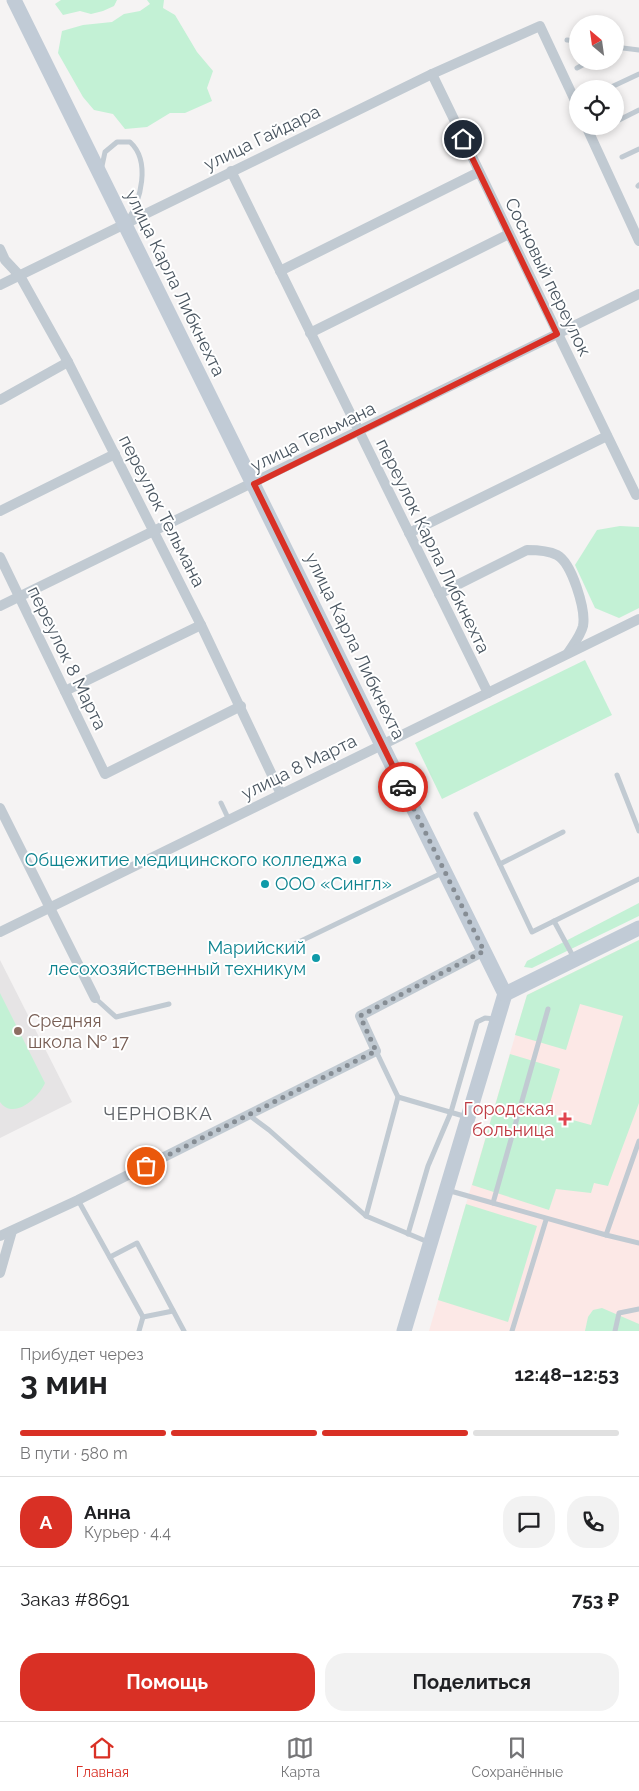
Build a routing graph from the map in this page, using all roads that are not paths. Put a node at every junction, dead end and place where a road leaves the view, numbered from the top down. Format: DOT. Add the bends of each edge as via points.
graph roads {
  1 [pos="14,0"];
  2 [pos="624,49"];
  3 [pos="639,50"];
  4 [pos="432,74"];
  5 [pos="639,74"];
  6 [pos="624,81"];
  7 [pos="569,88"];
  8 [pos="639,110"];
  9 [pos="624,118"];
  10 [pos="590,135"];
  11 [pos="639,149"];
  12 [pos="622,157"];
  13 [pos="230,171"];
  14 [pos="479,172"];
  15 [pos="104,180"];
  16 [pos="125,223"];
  17 [pos="509,234"];
  18 [pos="639,241"];
  19 [pos="0,249"];
  20 [pos="280,271"];
  21 [pos="20,276"];
  22 [pos="0,285"];
  23 [pos="639,294"];
  24 [pos="310,333"];
  25 [pos="557,334"];
  26 [pos="68,362"];
  27 [pos="0,400"];
  28 [pos="359,432"];
  29 [pos="607,436"];
  30 [pos="115,454"];
  31 [pos="254,484"];
  32 [pos="636,494"];
  33 [pos="0,511"];
  34 [pos="154,532"];
  35 [pos="409,533"];
  36 [pos="0,557"];
  37 [pos="439,594"];
  38 [pos="20,597"];
  39 [pos="0,606"];
  40 [pos="639,619"];
  41 [pos="201,625"];
  42 [pos="568,653"];
  43 [pos="65,691"];
  44 [pos="488,693"];
  45 [pos="241,706"];
  46 [pos="382,744"];
  47 [pos="617,775"];
  48 [pos="281,794"];
  49 [pos="221,803"];
  50 [pos="0,808"];
  51 [pos="476,814"];
  52 [pos="229,820"];
  53 [pos="639,831"];
  54 [pos="563,832"];
  55 [pos="500,864"];
  56 [pos="445,871"];
  57 [pos="639,880"];
  58 [pos="50,908"];
  59 [pos="554,921"];
  60 [pos="639,928"];
  61 [pos="0,932"];
  62 [pos="280,951"];
  63 [pos="484,951"];
  64 [pos="574,960"];
  65 [pos="505,994"];
  66 [pos="95,998"];
  67 [pos="169,1004"];
  68 [pos="548,1009"];
  69 [pos="498,1019"];
  70 [pos="376,1051"];
  71 [pos="398,1097"];
  72 [pos="451,1112"];
  73 [pos="248,1115"];
  74 [pos="468,1117"];
  75 [pos="639,1142"];
  76 [pos="446,1190"];
  77 [pos="78,1200"];
  78 [pos="493,1202"];
  79 [pos="366,1216"];
  80 [pos="546,1220"];
  81 [pos="12,1231"];
  82 [pos="408,1234"];
  83 [pos="606,1235"];
  84 [pos="0,1236"];
  85 [pos="431,1243"];
  86 [pos="639,1243"];
  87 [pos="110,1257"];
  88 [pos="0,1273"];
  89 [pos="639,1309"];
  90 [pos="173,1311"];
  91 [pos="143,1317"];
  92 [pos="139,1331"];
  93 [pos="184,1331"];
  94 [pos="404,1331"];
  95 [pos="512,1331"];
  96 [pos="615,1331"];
  1 -- 15 [label="main road, улица Карла Либкнехта"];
  2 -- 3 [label="lane"];
  4 -- 7 [label="street, улица Гайдара" via="540,26"];
  4 -- 13 [label="street, улица Гайдара"];
  4 -- 14 [label="street, Сосновый переулок"];
  5 -- 6 [label="lane"];
  8 -- 9 [label="lane"];
  10 -- 18 [label="street"];
  11 -- 12 [label="lane"];
  13 -- 16 [label="street, улица Гайдара"];
  13 -- 20 [label="street, переулок Карла Либкнехта"];
  14 -- 17 [label="street, Сосновый переулок"];
  14 -- 20 [label="street"];
  15 -- 16 [label="main road, улица Карла Либкнехта"];
  15 -- 16 [label="lane" via="102,163 105,152 117,142 130,142 136,148 142,168 140,188"];
  16 -- 21 [label="street, улица Гайдара"];
  16 -- 31 [label="main road, улица Карла Либкнехта"];
  17 -- 24 [label="street"];
  17 -- 25 [label="street, Сосновый переулок"];
  19 -- 21 [label="street, переулок Тельмана" via="5,260"];
  20 -- 24 [label="street, переулок Карла Либкнехта"];
  21 -- 22 [label="street, улица Гайдара"];
  21 -- 26 [label="street, переулок Тельмана"];
  23 -- 25 [label="street, улица Тельмана"];
  24 -- 28 [label="street, переулок Карла Либкнехта"];
  25 -- 28 [label="street, улица Тельмана"];
  25 -- 29 [label="street, Сосновый переулок"];
  26 -- 27 [label="street"];
  26 -- 30 [label="street, переулок Тельмана"];
  28 -- 31 [label="street, улица Тельмана"];
  28 -- 35 [label="street, переулок Карла Либкнехта"];
  29 -- 32 [label="street, Сосновый переулок"];
  29 -- 35 [label="street"];
  30 -- 33 [label="street"];
  30 -- 34 [label="street, переулок Тельмана"];
  31 -- 34 [label="street, улица Тельмана"];
  31 -- 46 [label="main road, улица Карла Либкнехта"];
  34 -- 38 [label="street, улица Тельмана"];
  34 -- 41 [label="street, переулок Тельмана"];
  35 -- 37 [label="street, переулок Карла Либкнехта"];
  36 -- 38 [label="street, переулок 8 Марта"];
  37 -- 42 [label="street" via="527,550 559,556 570,571 581,604 583,626"];
  37 -- 44 [label="street, переулок Карла Либкнехта"];
  38 -- 39 [label="street, улица Тельмана"];
  38 -- 43 [label="street, переулок 8 Марта"];
  40 -- 42 [label="street, улица 8 Марта"];
  41 -- 43 [label="street"];
  41 -- 45 [label="street, переулок Тельмана"];
  42 -- 44 [label="street, улица 8 Марта"];
  43 -- 45 [label="street, переулок 8 Марта" via="105,774"];
  44 -- 46 [label="street, улица 8 Марта"];
  45 -- 48 [label="street, переулок Тельмана"];
  46 -- 48 [label="street, улица 8 Марта"];
  46 -- 56 [label="main road, улица Карла Либкнехта"];
  47 -- 53 [label="lane"];
  48 -- 52 [label="street, улица 8 Марта"];
  49 -- 52 [label="lane"];
  50 -- 58 [label="street"];
  51 -- 55 [label="lane"];
  52 -- 58 [label="street, улица 8 Марта"];
  54 -- 55 [label="lane"];
  55 -- 59 [label="lane" via="532,932"];
  56 -- 62 [label="lane"];
  56 -- 63 [label="main road, улица Карла Либкнехта"];
  57 -- 59 [label="lane"];
  58 -- 61 [label="street, улица 8 Марта"];
  58 -- 66 [label="street"];
  59 -- 64 [label="lane"];
  60 -- 64 [label="main road"];
  63 -- 65 [label="main road, улица Карла Либкнехта"];
  63 -- 70 [label="street" via="360,1016"];
  64 -- 65 [label="main road"];
  65 -- 69 [label="main road"];
  66 -- 67 [label="lane" via="116,1017"];
  68 -- 78 [label="lane"];
  69 -- 72 [label="lane" via="484,1018 477,1022"];
  69 -- 74 [label="main road"];
  70 -- 71 [label="lane"];
  70 -- 73 [label="street"];
  71 -- 72 [label="lane"];
  71 -- 79 [label="lane"];
  72 -- 74 [label="lane"];
  72 -- 82 [label="lane" via="428,1166"];
  73 -- 77 [label="street"];
  73 -- 79 [label="lane"];
  74 -- 76 [label="main road"];
  75 -- 83 [label="lane"];
  76 -- 78 [label="lane"];
  76 -- 85 [label="main road"];
  77 -- 81 [label="street"];
  77 -- 87 [label="lane"];
  78 -- 80 [label="lane"];
  79 -- 82 [label="lane"];
  80 -- 83 [label="lane"];
  80 -- 95 [label="lane"];
  81 -- 84 [label="street"];
  81 -- 88 [label="street"];
  82 -- 85 [label="lane"];
  83 -- 86 [label="lane"];
  85 -- 94 [label="main road"];
  87 -- 90 [label="lane" via="137,1243"];
  87 -- 91 [label="lane"];
  89 -- 96 [label="lane" via="619,1313"];
  90 -- 91 [label="lane"];
  90 -- 93 [label="lane"];
  91 -- 92 [label="lane"];
}
